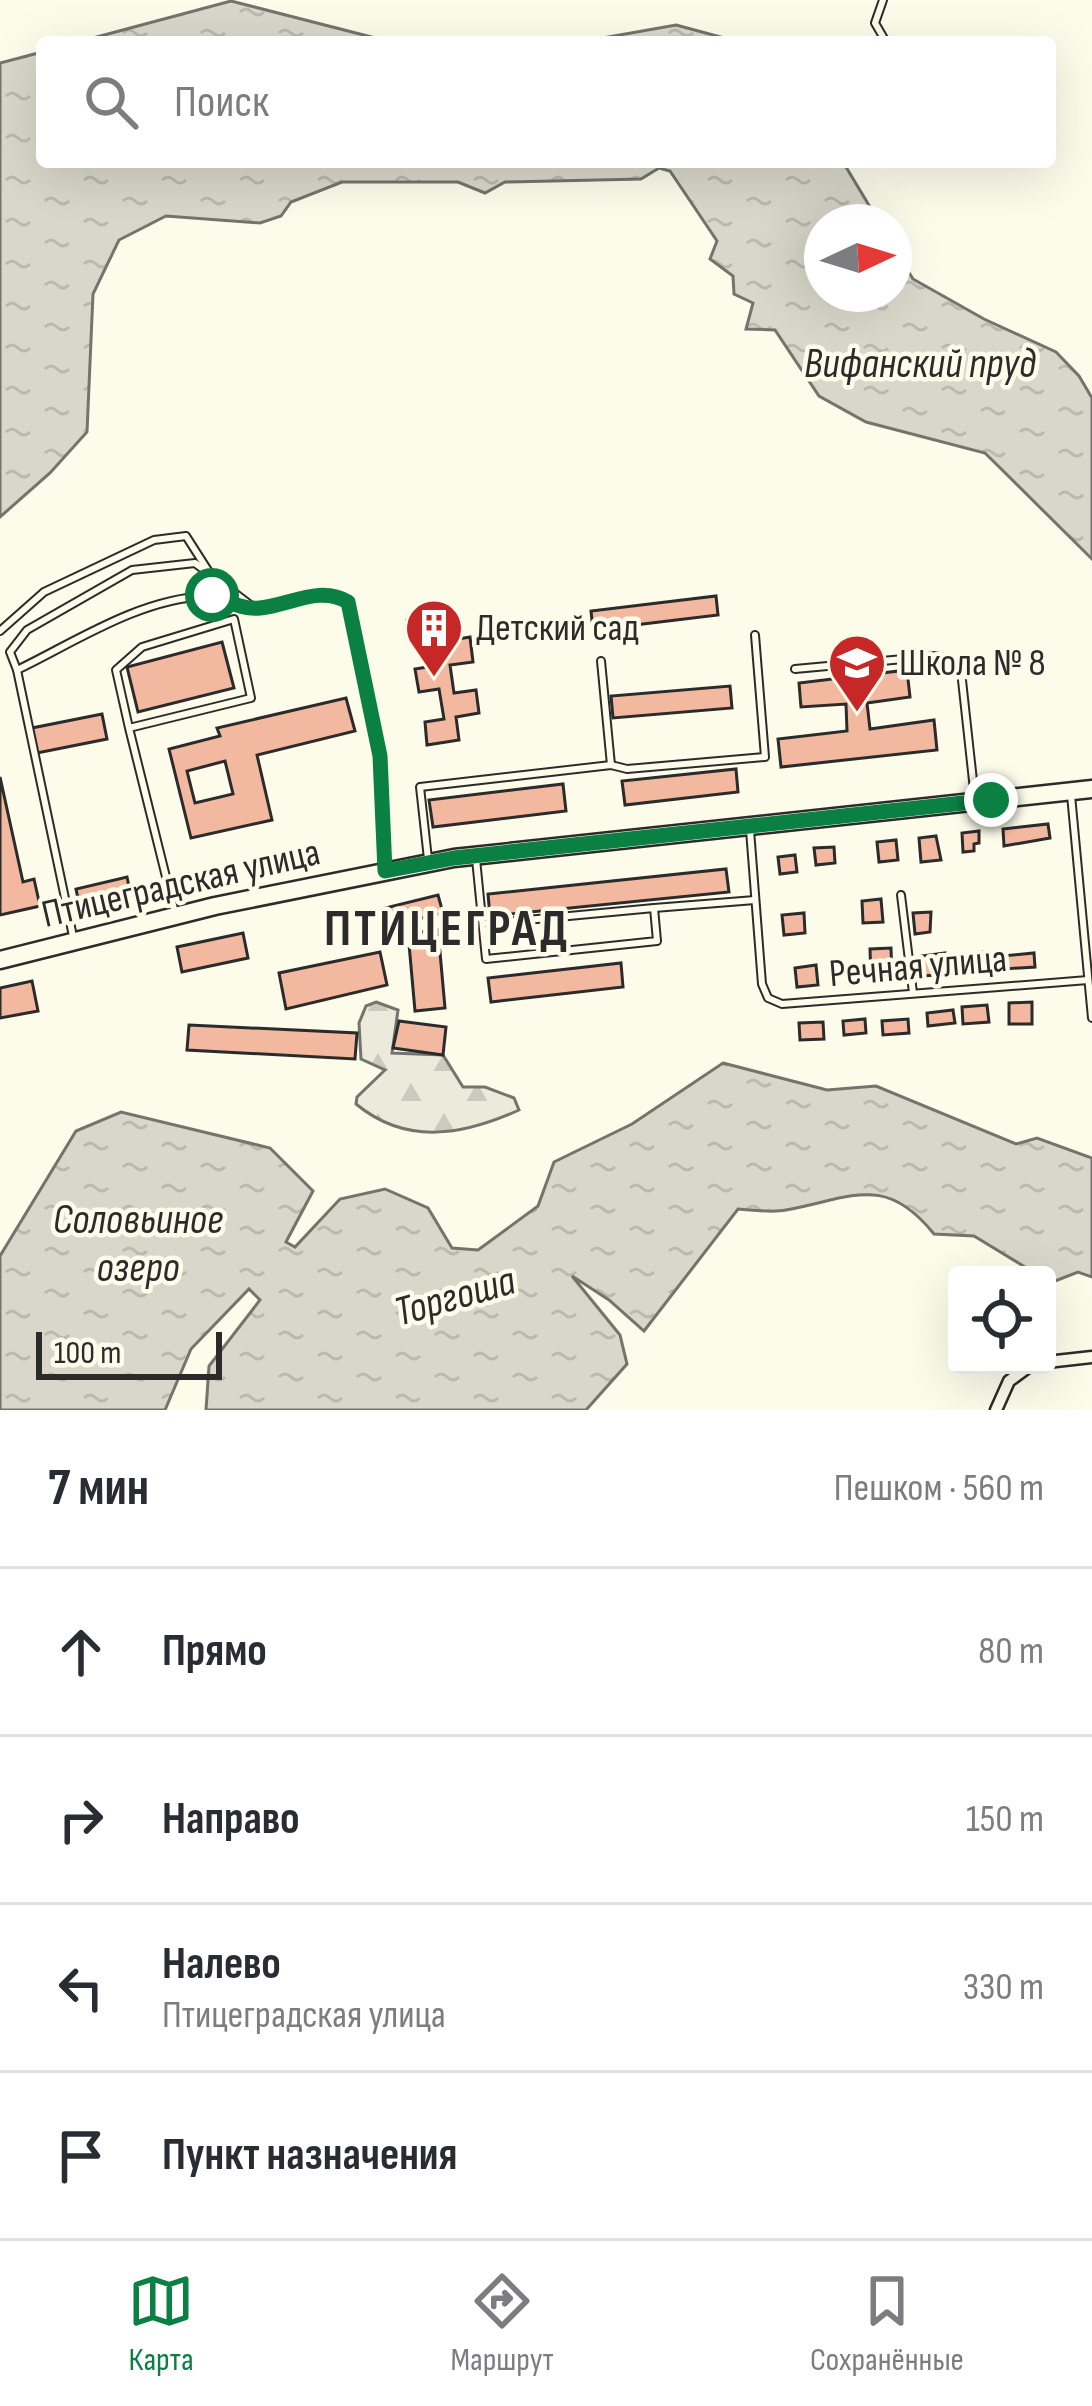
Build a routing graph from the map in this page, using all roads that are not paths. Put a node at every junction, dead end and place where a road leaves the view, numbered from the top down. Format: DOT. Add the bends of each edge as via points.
graph roads {
  1 [pos="884,0"];
  2 [pos="882,36"];
  3 [pos="211,575"];
  4 [pos="256,609"];
  5 [pos="0,631"];
  6 [pos="755,634"];
  7 [pos="601,661"];
  8 [pos="795,669"];
  9 [pos="17,670"];
  10 [pos="129,728"];
  11 [pos="611,765"];
  12 [pos="1092,789"];
  13 [pos="1071,791"];
  14 [pos="975,802"];
  15 [pos="750,826"];
  16 [pos="476,856"];
  17 [pos="428,862"];
  18 [pos="385,871"];
  19 [pos="901,896"];
  20 [pos="755,899"];
  21 [pos="654,908"];
  22 [pos="176,916"];
  23 [pos="483,924"];
  24 [pos="74,941"];
  25 [pos="0,960"];
  26 [pos="1088,980"];
  27 [pos="913,994"];
  28 [pos="1092,1018"];
  29 [pos="1092,1357"];
  30 [pos="1056,1361"];
  31 [pos="1019,1374"];
  32 [pos="996,1410"];
  1 -- 2 [label="lane" via="874,23"];
  3 -- 4 [label="lane"];
  3 -- 5 [label="lane" via="186,536 154,540 44,592"];
  3 -- 9 [label="lane" via="194,562 132,570 27,631 10,652"];
  4 -- 9 [label="lane" via="212,595 172,601"];
  4 -- 18 [label="lane" via="297,597 348,602 380,756"];
  6 -- 11 [label="lane" via="765,757"];
  7 -- 11 [label="lane"];
  8 -- 14 [label="lane" via="936,656 957,661"];
  9 -- 24 [label="lane"];
  10 -- 10 [label="lane" via="251,698 234,619 142,647 116,670"];
  10 -- 22 [label="lane"];
  11 -- 17 [label="lane" via="420,787"];
  12 -- 13 [label="street, Птицеградская улица"];
  13 -- 14 [label="street, Птицеградская улица"];
  13 -- 26 [label="lane"];
  14 -- 15 [label="street, Птицеградская улица"];
  15 -- 16 [label="street, Птицеградская улица"];
  15 -- 20 [label="lane"];
  16 -- 17 [label="street, Птицеградская улица"];
  16 -- 23 [label="lane"];
  17 -- 18 [label="street, Птицеградская улица"];
  18 -- 22 [label="street, Птицеградская улица"];
  19 -- 27 [label="lane"];
  20 -- 21 [label="lane"];
  20 -- 27 [label="lane, Речная улица" via="768,998 782,1004"];
  21 -- 23 [label="lane"];
  21 -- 23 [label="lane" via="657,941 486,958"];
  22 -- 24 [label="street, Птицеградская улица"];
  24 -- 25 [label="street, Птицеградская улица"];
  26 -- 27 [label="lane, Речная улица"];
  26 -- 28 [label="lane"];
  29 -- 30 [label="street"];
  31 -- 32 [label="street"];
}
